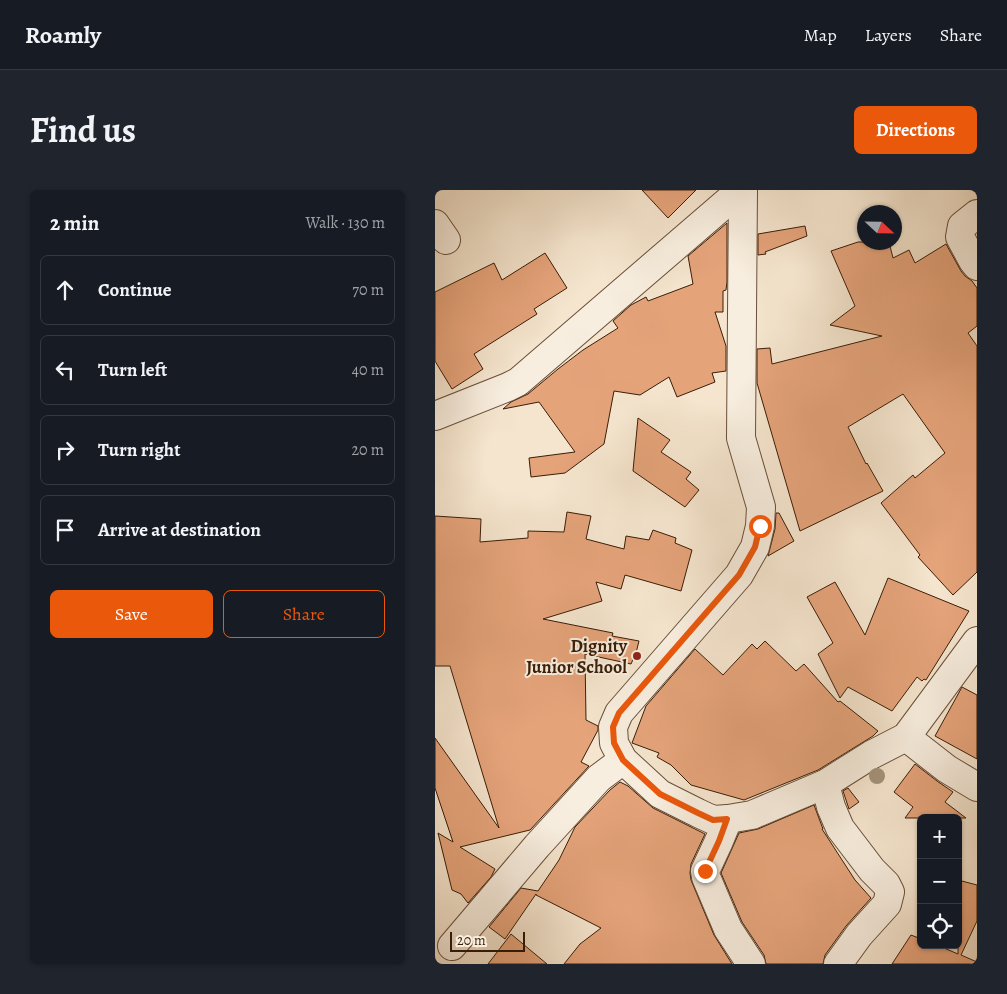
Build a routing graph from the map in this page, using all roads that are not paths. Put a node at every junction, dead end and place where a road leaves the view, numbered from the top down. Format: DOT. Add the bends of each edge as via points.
graph roads {
  1 [pos="742,190"];
  2 [pos="977,214"];
  3 [pos="977,266"];
  4 [pos="435,416"];
  5 [pos="977,641"];
  6 [pos="906,737"];
  7 [pos="623,760"];
  8 [pos="825,784"];
  9 [pos="977,787"];
  10 [pos="727,819"];
  11 [pos="452,946"];
  12 [pos="751,964"];
  13 [pos="839,964"];
  1 -- 4 [label="street" via="517,382"];
  1 -- 7 [label="street" via="741,438 761,507 760,526 755,547 739,575 619,713 613,727 614,743"];
  2 -- 3 [label="street" via="962,226 960,237"];
  5 -- 6 [label="street"];
  6 -- 8 [label="street"];
  6 -- 9 [label="street" via="947,769"];
  7 -- 10 [label="street" via="660,794 713,820"];
  7 -- 11 [label="street" via="599,778"];
  8 -- 10 [label="street" via="752,816"];
  8 -- 13 [label="street" via="840,828 890,892 887,904"];
  10 -- 12 [label="street" via="705,871 728,929"];
}
